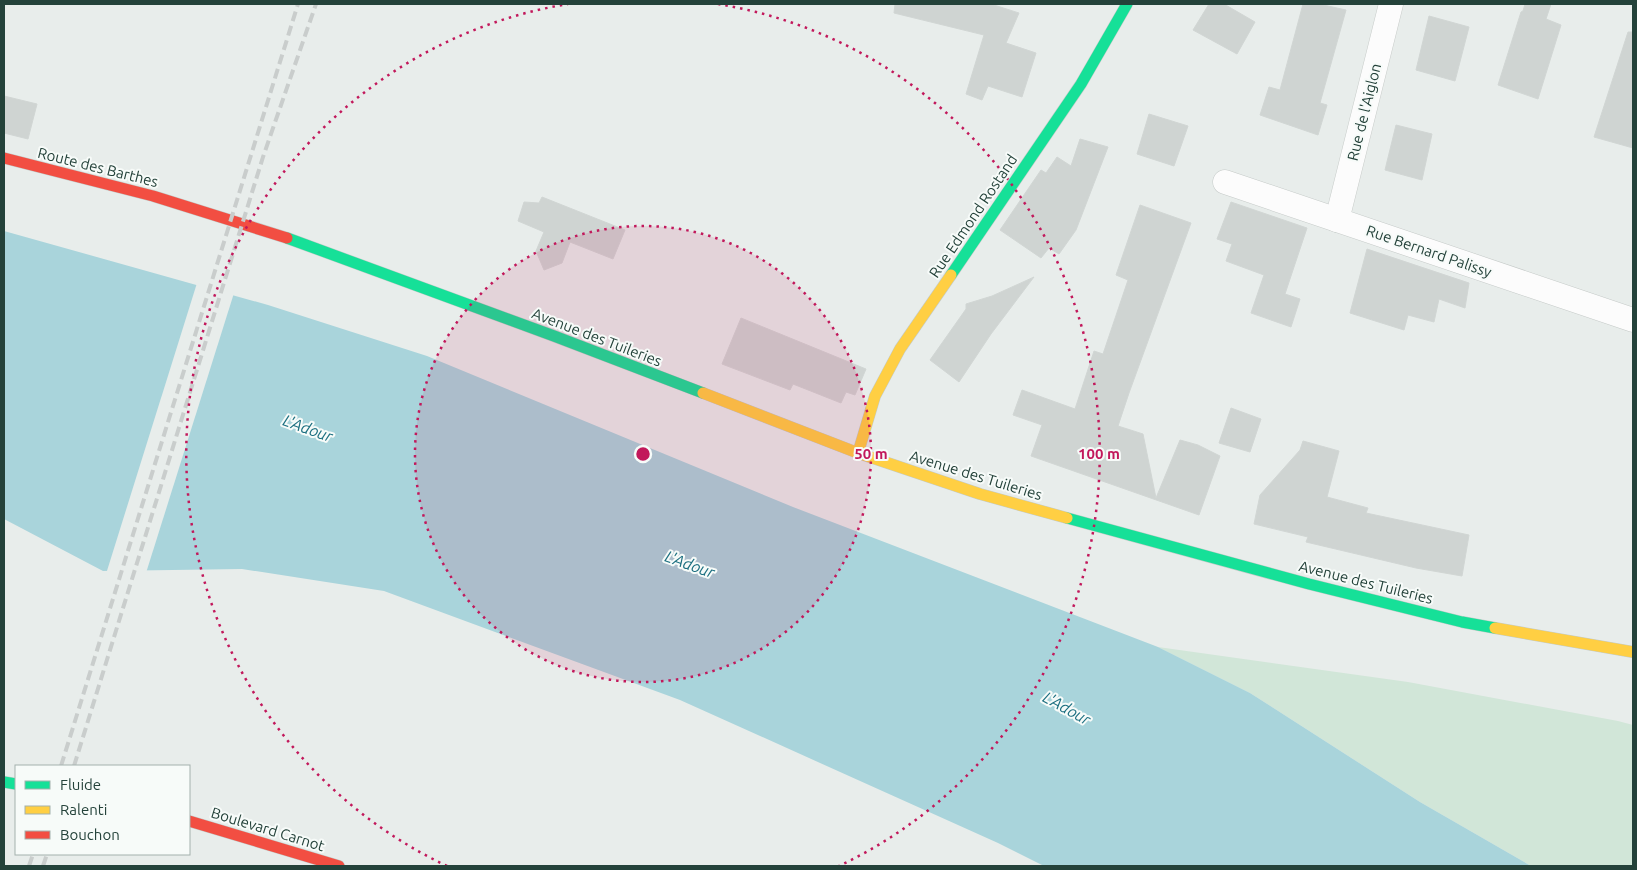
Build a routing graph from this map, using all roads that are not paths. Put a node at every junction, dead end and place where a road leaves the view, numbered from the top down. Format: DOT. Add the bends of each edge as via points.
graph roads {
  1 [pos="1127,4"];
  2 [pos="1391,4"];
  3 [pos="4,158"];
  4 [pos="1225,182"];
  5 [pos="1337,220"];
  6 [pos="304,243"];
  7 [pos="1633,320"];
  8 [pos="858,452"];
  9 [pos="1633,652"];
  10 [pos="190,821"];
  11 [pos="340,866"];
  1 -- 8 [label="main road, Rue Edmond Rostand" via="1081,84 900,349 875,396"];
  2 -- 5 [label="street, Rue de l'Aiglon"];
  3 -- 6 [label="main road, Route des Barthes" via="153,196"];
  4 -- 5 [label="street, Rue Bernard Palissy"];
  5 -- 7 [label="street, Rue Bernard Palissy"];
  6 -- 8 [label="main road, Avenue des Tuileries"];
  8 -- 9 [label="main road, Avenue des Tuileries" via="980,494 1319,586 1462,622"];
  10 -- 11 [label="main road, Boulevard Carnot"];
}
